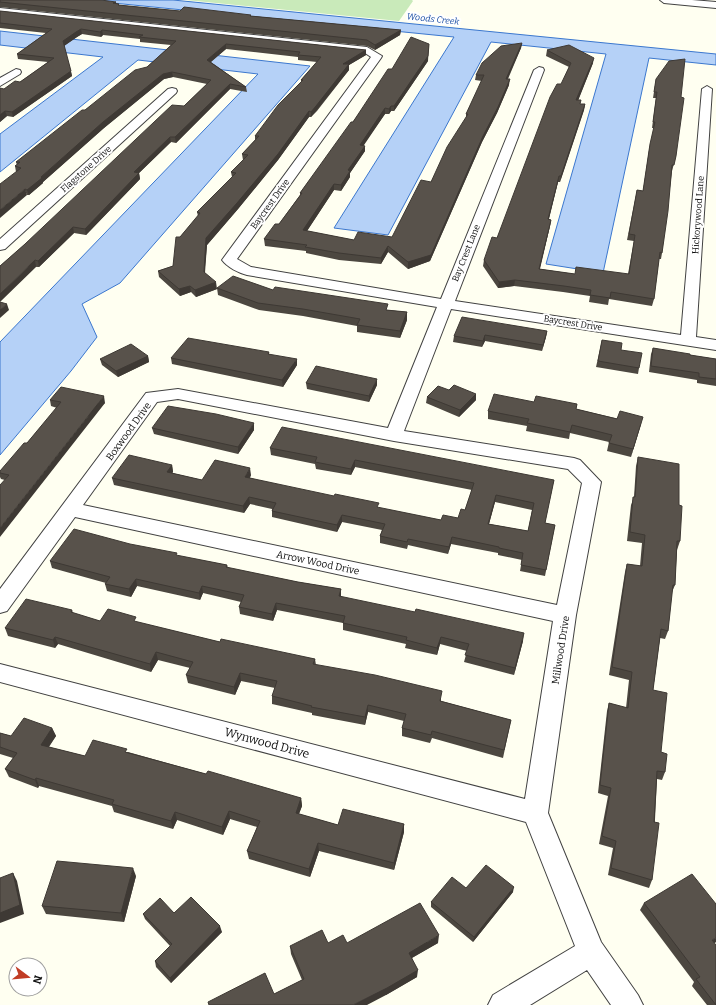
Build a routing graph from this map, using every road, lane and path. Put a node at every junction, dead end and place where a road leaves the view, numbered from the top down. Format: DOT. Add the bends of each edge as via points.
graph roads {
  1 [pos="664,0"];
  2 [pos="716,5"];
  3 [pos="0,11"];
  4 [pos="539,70"];
  5 [pos="16,72"];
  6 [pos="0,83"];
  7 [pos="707,89"];
  8 [pos="172,91"];
  9 [pos="0,246"];
  10 [pos="446,304"];
  11 [pos="688,340"];
  12 [pos="716,345"];
  13 [pos="394,435"];
  14 [pos="70,509"];
  15 [pos="0,605"];
  16 [pos="565,615"];
  17 [pos="0,674"];
  18 [pos="535,813"];
  19 [pos="591,952"];
  20 [pos="504,1005"];
  21 [pos="628,1005"];
  1 -- 2 [label="street"];
  3 -- 10 [label="street, Baycrest Drive" via="367,50 378,56 229,260 247,271"];
  4 -- 10 [label="street, Bay Crest Lane"];
  5 -- 6 [label="street"];
  7 -- 11 [label="street, Hickorywood Lane"];
  8 -- 9 [label="street, Flagstone Drive"];
  10 -- 11 [label="street, Baycrest Drive"];
  10 -- 13 [label="street, Bay Crest Lane"];
  11 -- 12 [label="street, Baycrest Drive"];
  13 -- 14 [label="street, Boxwood Drive" via="178,394 152,397"];
  13 -- 16 [label="street, Millwood Drive" via="574,464 592,482"];
  14 -- 15 [label="street, Boxwood Drive"];
  14 -- 16 [label="street, Arrow Wood Drive"];
  16 -- 18 [label="street, Millwood Drive"];
  17 -- 18 [label="street, Wynwood Drive"];
  18 -- 19 [label="street"];
  19 -- 20 [label="street"];
  19 -- 21 [label="street"];
}
